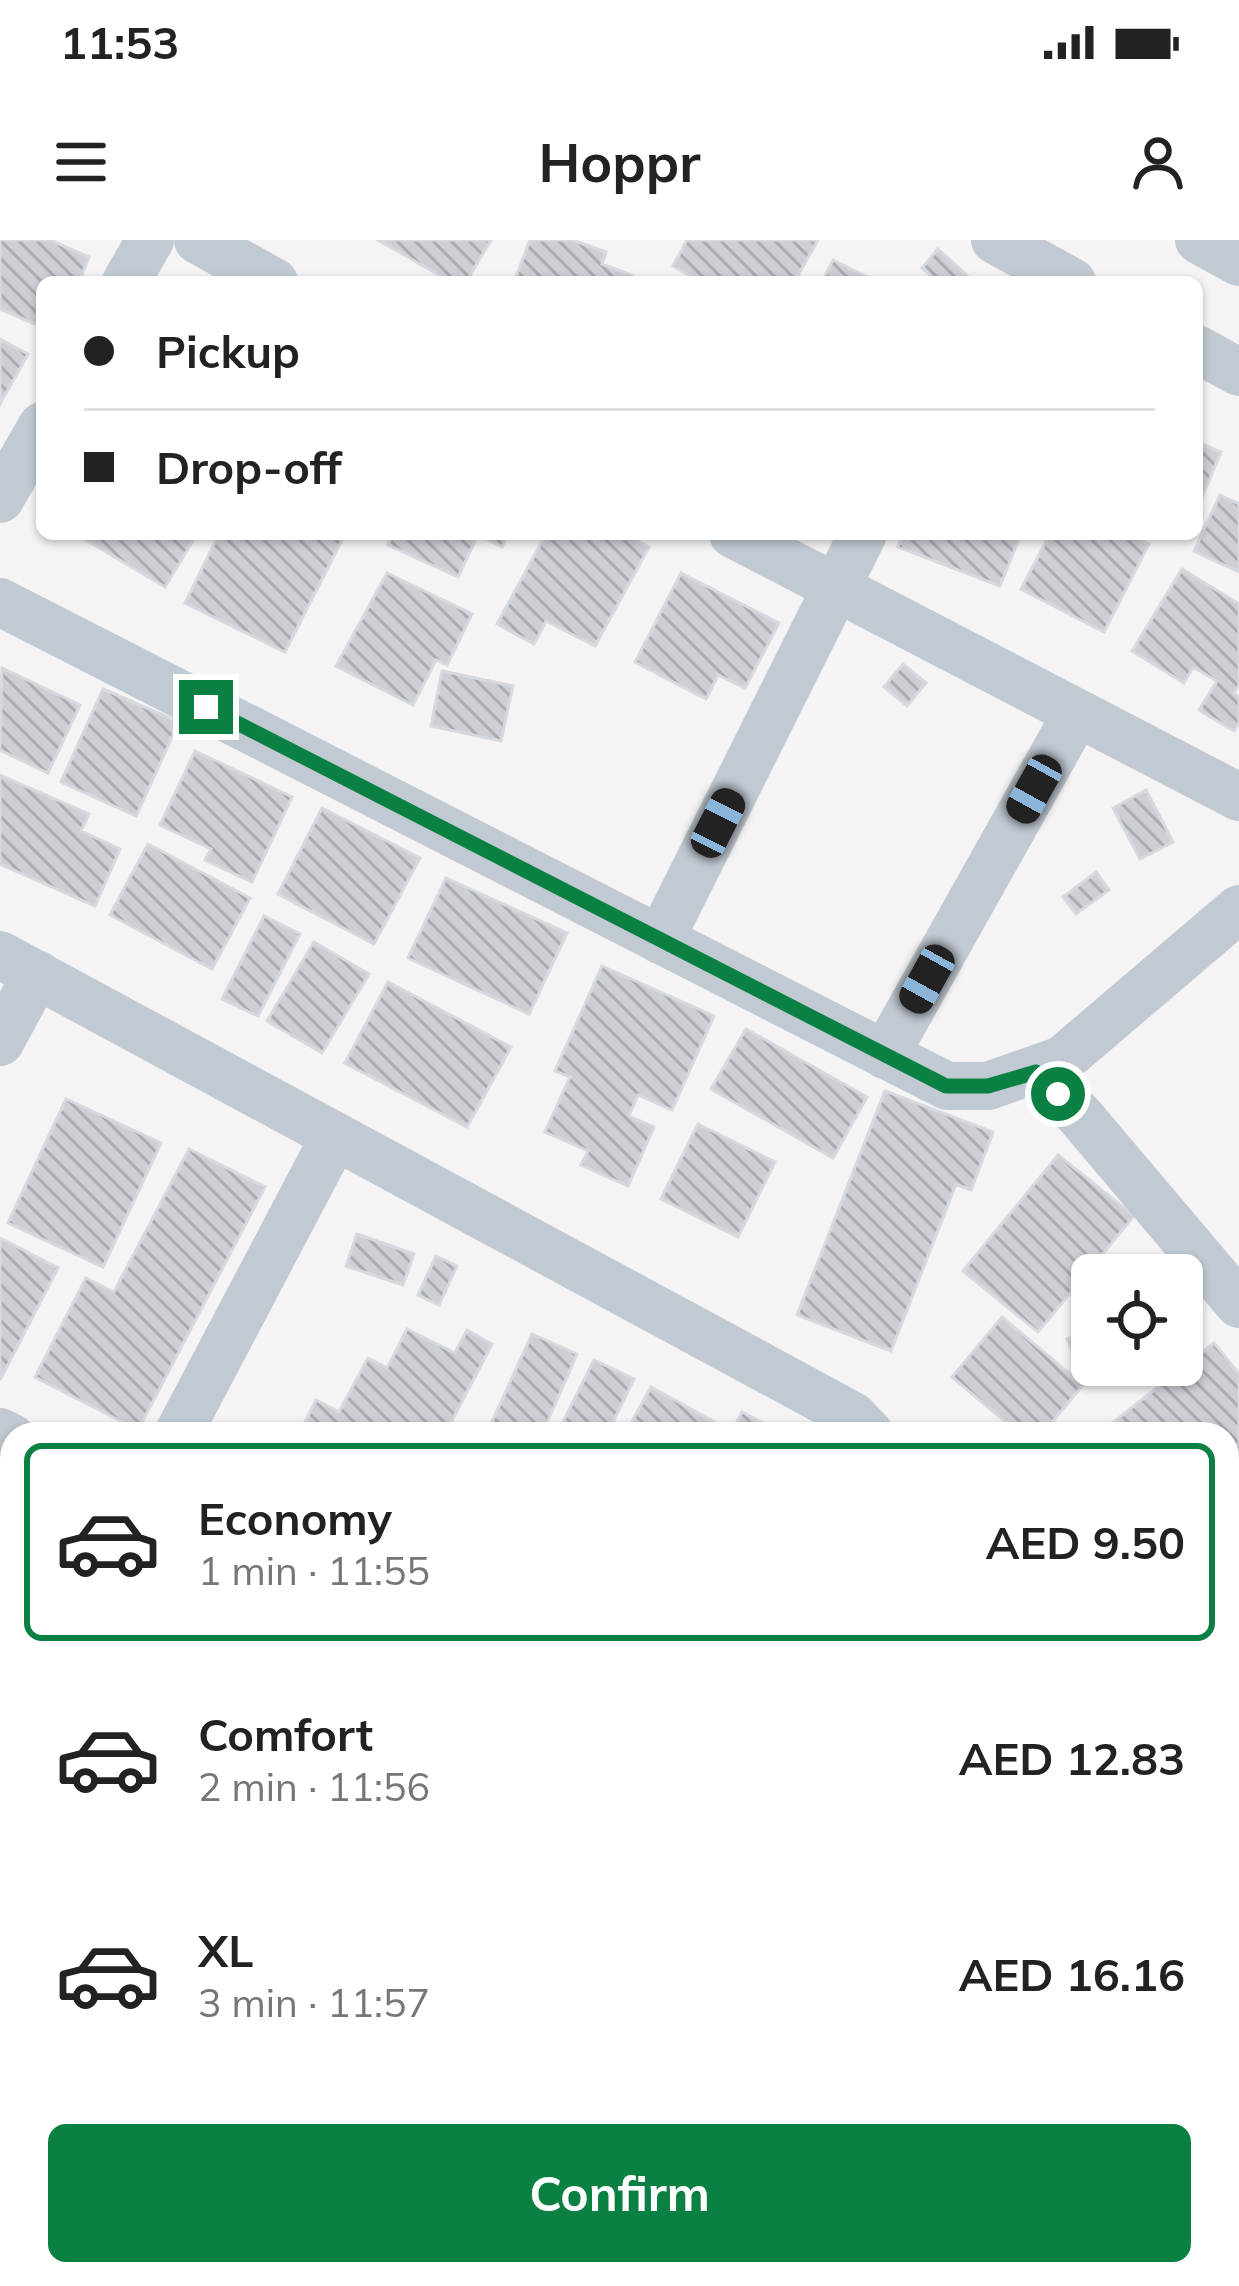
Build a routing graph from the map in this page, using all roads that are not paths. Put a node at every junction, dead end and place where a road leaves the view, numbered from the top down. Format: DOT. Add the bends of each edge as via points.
graph roads {
  1 [pos="150,240"];
  2 [pos="198,240"];
  3 [pos="1198,240"];
  4 [pos="996,256"];
  5 [pos="1239,262"];
  6 [pos="129,276"];
  7 [pos="263,276"];
  8 [pos="1054,276"];
  9 [pos="1203,353"];
  10 [pos="1239,372"];
  11 [pos="36,436"];
  12 [pos="0,499"];
  13 [pos="744,540"];
  14 [pos="859,540"];
  15 [pos="835,590"];
  16 [pos="0,602"];
  17 [pos="1077,713"];
  18 [pos="1239,797"];
  19 [pos="1239,909"];
  20 [pos="661,940"];
  21 [pos="18,964"];
  22 [pos="0,1042"];
  23 [pos="885,1054"];
  24 [pos="1036,1072"];
  25 [pos="335,1136"];
  26 [pos="1239,1304"];
  27 [pos="184,1422"];
  28 [pos="858,1422"];
  1 -- 6 [label="street"];
  2 -- 7 [label="street"];
  3 -- 5 [label="street"];
  4 -- 8 [label="street"];
  9 -- 10 [label="street"];
  11 -- 12 [label="street"];
  13 -- 15 [label="street"];
  14 -- 15 [label="street"];
  15 -- 17 [label="street"];
  15 -- 20 [label="street"];
  16 -- 20 [label="street"];
  17 -- 18 [label="street"];
  17 -- 23 [label="street"];
  19 -- 24 [label="street" via="1062,1060"];
  20 -- 23 [label="street"];
  21 -- 22 [label="street"];
  21 -- 25 [label="street"];
  23 -- 24 [label="street" via="946,1086 988,1086"];
  24 -- 26 [label="street"];
  25 -- 27 [label="street"];
  25 -- 28 [label="street"];
}
